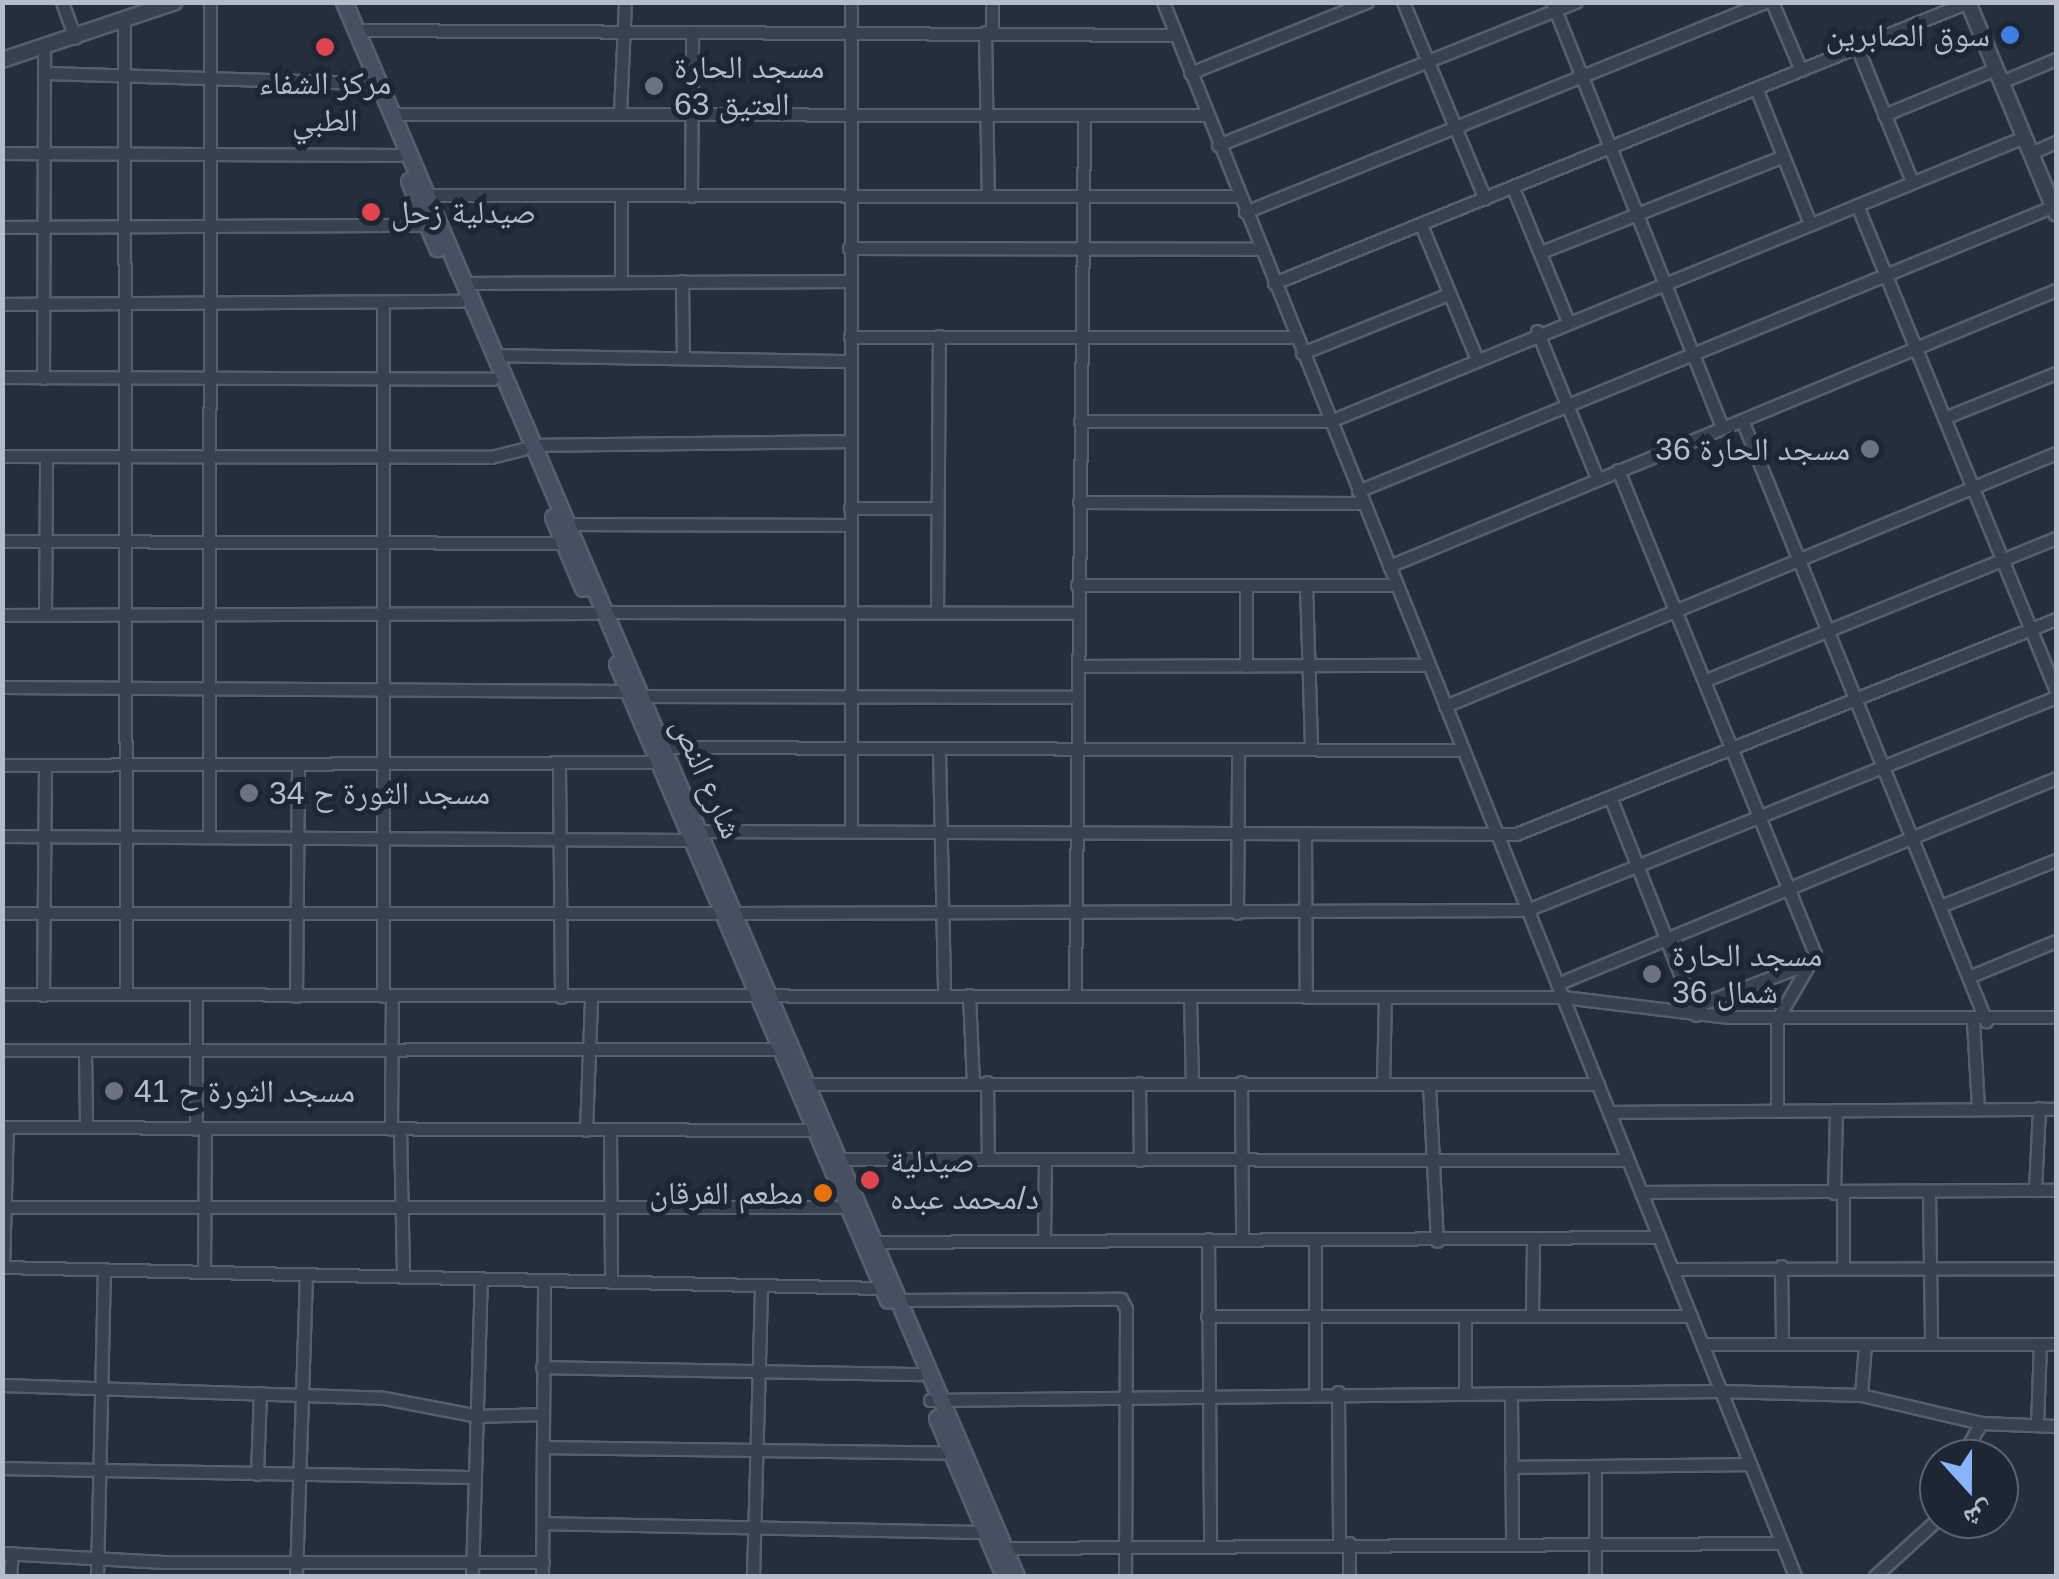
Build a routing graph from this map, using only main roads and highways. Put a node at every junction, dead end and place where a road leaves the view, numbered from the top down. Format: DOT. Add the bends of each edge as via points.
graph roads {
  1 [pos="334,2"];
  2 [pos="344,2"];
  3 [pos="528,447"];
  4 [pos="600,612"];
  5 [pos="764,995"];
  6 [pos="935,1400"];
  7 [pos="1004,1576"];
  8 [pos="1016,1576"];
  1 -- 3 [label="main road, شارع النص"];
  2 -- 3 [label="main road, شارع النص"];
  3 -- 4 [label="main road, شارع النص"];
  3 -- 4 [label="main road, شارع النص"];
  4 -- 5 [label="main road, شارع النص"];
  5 -- 6 [label="main road, شارع النص" via="875,1242"];
  5 -- 6 [label="main road, شارع النص" via="813,1130"];
  6 -- 7 [label="main road, شارع النص"];
  6 -- 8 [label="main road, شارع النص"];
}
